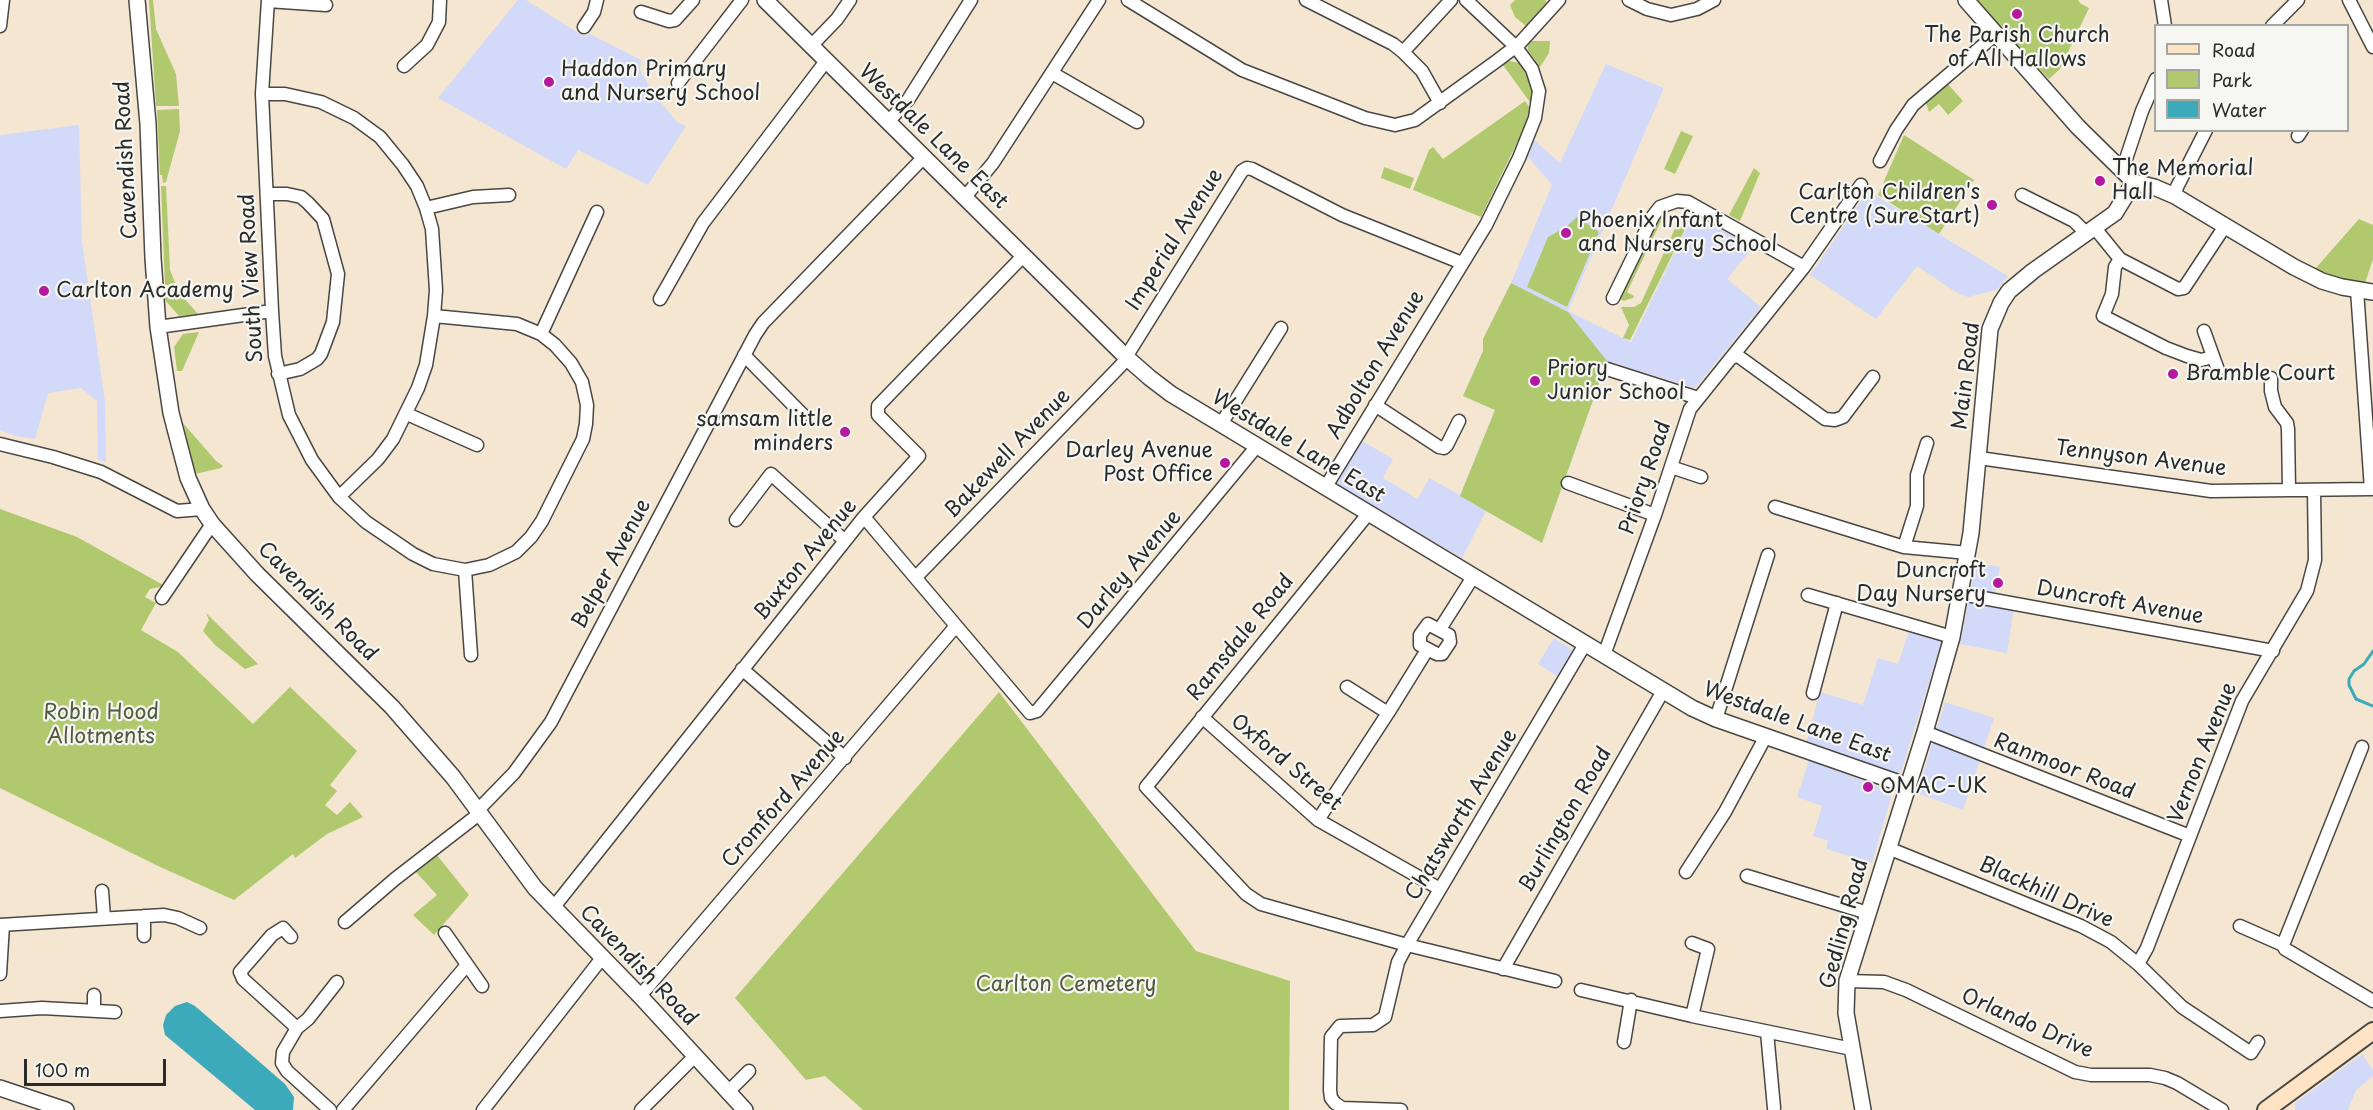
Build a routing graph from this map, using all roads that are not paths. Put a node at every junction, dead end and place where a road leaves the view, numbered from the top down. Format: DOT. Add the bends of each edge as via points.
graph roads {
  1 [pos="3,0"];
  2 [pos="137,0"];
  3 [pos="268,0"];
  4 [pos="440,0"];
  5 [pos="597,0"];
  6 [pos="693,0"];
  7 [pos="742,0"];
  8 [pos="765,0"];
  9 [pos="850,0"];
  10 [pos="971,0"];
  11 [pos="1099,0"];
  12 [pos="1128,0"];
  13 [pos="1306,0"];
  14 [pos="1452,0"];
  15 [pos="1466,0"];
  16 [pos="1559,0"];
  17 [pos="1629,0"];
  18 [pos="1714,0"];
  19 [pos="1966,0"];
  20 [pos="2161,0"];
  21 [pos="2298,0"];
  22 [pos="2349,0"];
  23 [pos="326,5"];
  24 [pos="641,12"];
  25 [pos="2165,24"];
  26 [pos="2277,24"];
  27 [pos="0,26"];
  28 [pos="584,27"];
  29 [pos="1995,35"];
  30 [pos="811,46"];
  31 [pos="1515,46"];
  32 [pos="2373,47"];
  33 [pos="1404,52"];
  34 [pos="826,61"];
  35 [pos="404,66"];
  36 [pos="1052,73"];
  37 [pos="678,83"];
  38 [pos="2154,84"];
  39 [pos="262,94"];
  40 [pos="1440,103"];
  41 [pos="889,122"];
  42 [pos="1137,122"];
  43 [pos="2205,132"];
  44 [pos="924,157"];
  45 [pos="1880,161"];
  46 [pos="2120,168"];
  47 [pos="2134,182"];
  48 [pos="1861,185"];
  49 [pos="267,194"];
  50 [pos="509,195"];
  51 [pos="2022,195"];
  52 [pos="2175,196"];
  53 [pos="965,197"];
  54 [pos="426,208"];
  55 [pos="597,212"];
  56 [pos="2225,225"];
  57 [pos="2090,230"];
  58 [pos="1024,255"];
  59 [pos="2120,259"];
  60 [pos="1462,263"];
  61 [pos="1804,267"];
  62 [pos="2365,291"];
  63 [pos="1613,298"];
  64 [pos="660,300"];
  65 [pos="272,311"];
  66 [pos="434,316"];
  67 [pos="158,327"];
  68 [pos="1281,328"];
  69 [pos="2204,331"];
  70 [pos="542,334"];
  71 [pos="744,355"];
  72 [pos="1127,357"];
  73 [pos="1734,357"];
  74 [pos="2214,357"];
  75 [pos="1606,369"];
  76 [pos="2218,370"];
  77 [pos="278,374"];
  78 [pos="1873,377"];
  79 [pos="2271,378"];
  80 [pos="1698,398"];
  81 [pos="1375,405"];
  82 [pos="406,414"];
  83 [pos="803,414"];
  84 [pos="1459,422"];
  85 [pos="1221,424"];
  86 [pos="1927,443"];
  87 [pos="0,444"];
  88 [pos="477,445"];
  89 [pos="1257,446"];
  90 [pos="1979,458"];
  91 [pos="1671,467"];
  92 [pos="1701,477"];
  93 [pos="1568,483"];
  94 [pos="1325,488"];
  95 [pos="2289,490"];
  96 [pos="2314,491"];
  97 [pos="339,497"];
  98 [pos="1775,507"];
  99 [pos="202,509"];
  100 [pos="1368,514"];
  101 [pos="1655,515"];
  102 [pos="864,517"];
  103 [pos="736,520"];
  104 [pos="212,524"];
  105 [pos="845,541"];
  106 [pos="1904,547"];
  107 [pos="1968,553"];
  108 [pos="1768,555"];
  109 [pos="465,570"];
  110 [pos="916,577"];
  111 [pos="1473,577"];
  112 [pos="1961,594"];
  113 [pos="1808,595"];
  114 [pos="162,598"];
  115 [pos="1837,603"];
  116 [pos="956,626"];
  117 [pos="1952,637"];
  118 [pos="1585,644"];
  119 [pos="2273,651"];
  120 [pos="1604,654"];
  121 [pos="471,656"];
  122 [pos="742,669"];
  123 [pos="1347,687"];
  124 [pos="1663,691"];
  125 [pos="1813,693"];
  126 [pos="1388,713"];
  127 [pos="1202,717"];
  128 [pos="1716,719"];
  129 [pos="1925,732"];
  130 [pos="1766,736"];
  131 [pos="2362,747"];
  132 [pos="845,758"];
  133 [pos="1908,786"];
  134 [pos="478,813"];
  135 [pos="1318,820"];
  136 [pos="2190,836"];
  137 [pos="1888,848"];
  138 [pos="1686,873"];
  139 [pos="1747,876"];
  140 [pos="1440,889"];
  141 [pos="102,891"];
  142 [pos="553,908"];
  143 [pos="1868,913"];
  144 [pos="144,916"];
  145 [pos="104,918"];
  146 [pos="345,922"];
  147 [pos="2,925"];
  148 [pos="2240,926"];
  149 [pos="200,928"];
  150 [pos="445,933"];
  151 [pos="144,936"];
  152 [pos="291,937"];
  153 [pos="1692,943"];
  154 [pos="1407,945"];
  155 [pos="2283,945"];
  156 [pos="602,958"];
  157 [pos="2138,964"];
  158 [pos="467,965"];
  159 [pos="1503,969"];
  160 [pos="0,974"];
  161 [pos="1555,981"];
  162 [pos="1848,981"];
  163 [pos="337,982"];
  164 [pos="482,986"];
  165 [pos="1581,990"];
  166 [pos="94,995"];
  167 [pos="640,996"];
  168 [pos="1631,1000"];
  169 [pos="2373,1000"];
  170 [pos="0,1011"];
  171 [pos="94,1011"];
  172 [pos="115,1012"];
  173 [pos="1692,1016"];
  174 [pos="297,1028"];
  175 [pos="2373,1031"];
  176 [pos="1767,1032"];
  177 [pos="1624,1042"];
  178 [pos="2258,1042"];
  179 [pos="1852,1049"];
  180 [pos="695,1056"];
  181 [pos="749,1070"];
  182 [pos="0,1088"];
  183 [pos="728,1092"];
  184 [pos="45,1107"];
  185 [pos="1774,1108"];
  186 [pos="2273,1109"];
  187 [pos="66,1110"];
  188 [pos="330,1110"];
  189 [pos="344,1110"];
  190 [pos="483,1110"];
  191 [pos="641,1110"];
  192 [pos="745,1110"];
  193 [pos="1401,1110"];
  194 [pos="1863,1110"];
  195 [pos="2222,1110"];
  1 -- 27 [label="street"];
  2 -- 67 [label="street, Cavendish Road" via="148,124"];
  3 -- 23 [label="street, South View Road"];
  3 -- 39 [label="street, South View Road"];
  4 -- 35 [label="street" via="439,22 427,45"];
  5 -- 28 [label="street"];
  6 -- 24 [label="street" via="675,20"];
  7 -- 37 [label="street"];
  8 -- 30 [label="street, Westdale Lane East"];
  9 -- 30 [label="street"];
  10 -- 41 [label="street" via="908,100"];
  11 -- 36 [label="street"];
  12 -- 40 [label="street" via="1242,70 1365,118 1400,125"];
  13 -- 33 [label="street"];
  14 -- 33 [label="street"];
  15 -- 31 [label="street, Adbolton Avenue"];
  16 -- 31 [label="street"];
  17 -- 18 [label="street" via="1671,15"];
  19 -- 29 [label="street"];
  20 -- 25 [label="street"];
  21 -- 26 [label="street"];
  22 -- 32 [label="street"];
  29 -- 45 [label="street" via="1913,105"];
  29 -- 46 [label="street"];
  30 -- 34 [label="street, Westdale Lane East"];
  31 -- 40 [label="street"];
  31 -- 60 [label="street, Adbolton Avenue" via="1534,73 1539,102 1519,158"];
  33 -- 40 [label="street" via="1422,71"];
  34 -- 41 [label="street, Westdale Lane East"];
  34 -- 64 [label="street" via="703,223"];
  36 -- 42 [label="street"];
  36 -- 53 [label="street" via="993,163"];
  38 -- 46 [label="street"];
  39 -- 49 [label="street, South View Road"];
  39 -- 54 [label="street" via="285,94 321,102 354,118 380,137 403,165"];
  41 -- 44 [label="street, Westdale Lane East"];
  43 -- 52 [label="street"];
  44 -- 53 [label="street, Westdale Lane East"];
  44 -- 71 [label="street, Belper Avenue" via="763,323"];
  46 -- 47 [label="street"];
  47 -- 52 [label="street"];
  47 -- 57 [label="street, Main Road" via="2115,213"];
  48 -- 61 [label="street, Priory Road"];
  49 -- 65 [label="street, South View Road"];
  49 -- 77 [label="street" via="301,197 308,203 322,219 338,274 333,322 321,354 300,369"];
  50 -- 54 [label="street" via="473,197"];
  51 -- 57 [label="street"];
  52 -- 56 [label="street"];
  53 -- 58 [label="street, Westdale Lane East"];
  54 -- 66 [label="street" via="435,253"];
  55 -- 70 [label="street"];
  56 -- 59 [label="street" via="2184,288 2168,285"];
  56 -- 62 [label="street" via="2322,281"];
  57 -- 59 [label="street"];
  57 -- 90 [label="street, Main Road" via="2020,281 2001,303 1988,343"];
  58 -- 72 [label="street, Westdale Lane East"];
  58 -- 102 [label="street, Buxton Avenue" via="878,406 878,415 919,456"];
  59 -- 74 [label="street" via="2103,316 2187,356 2201,360"];
  60 -- 72 [label="street, Imperial Avenue" via="1378,231 1246,168"];
  60 -- 81 [label="street, Adbolton Avenue"];
  61 -- 63 [label="street" via="1688,202 1677,201 1660,207 1653,216"];
  61 -- 73 [label="street, Priory Road"];
  62 -- 96 [label="street, Tennyson Avenue" via="2370,489"];
  65 -- 67 [label="street"];
  65 -- 77 [label="street, South View Road"];
  66 -- 70 [label="street, South View Road" via="518,324"];
  66 -- 82 [label="street" via="426,365"];
  67 -- 99 [label="street, Cavendish Road" via="171,413 188,477"];
  68 -- 85 [label="street"];
  69 -- 74 [label="street"];
  70 -- 109 [label="street, South View Road" via="572,363 582,382 587,405 583,439 531,537 516,552 489,565"];
  71 -- 83 [label="street"];
  71 -- 134 [label="street, Belper Avenue" via="551,722 514,773"];
  72 -- 85 [label="street, Westdale Lane East" via="1171,394"];
  72 -- 110 [label="street, Bakewell Avenue"];
  73 -- 78 [label="street" via="1738,356 1825,419 1842,417"];
  73 -- 80 [label="street, Priory Road"];
  74 -- 76 [label="street"];
  75 -- 80 [label="street"];
  77 -- 97 [label="street, South View Road" via="289,415 312,460"];
  79 -- 95 [label="street" via="2275,407 2288,429"];
  80 -- 91 [label="street, Priory Road" via="1690,410"];
  81 -- 84 [label="street" via="1439,447 1447,445"];
  81 -- 94 [label="street, Adbolton Avenue"];
  82 -- 88 [label="street"];
  82 -- 97 [label="street" via="378,459"];
  85 -- 89 [label="street, Westdale Lane East"];
  86 -- 106 [label="street" via="1917,475 1917,506"];
  87 -- 99 [label="street" via="101,472 177,511"];
  89 -- 94 [label="street, Westdale Lane East"];
  89 -- 116 [label="street, Darley Avenue" via="1037,711 1030,713"];
  90 -- 95 [label="street, Tennyson Avenue" via="2211,490"];
  90 -- 107 [label="street, Main Road"];
  91 -- 92 [label="street"];
  91 -- 101 [label="street, Priory Road"];
  93 -- 101 [label="street"];
  94 -- 100 [label="street, Westdale Lane East"];
  95 -- 96 [label="street, Tennyson Avenue"];
  96 -- 119 [label="street, Vernon Avenue" via="2313,574"];
  97 -- 109 [label="street, South View Road" via="376,530 413,554 433,564"];
  98 -- 106 [label="street"];
  99 -- 104 [label="street, Cavendish Road"];
  100 -- 111 [label="street, Westdale Lane East"];
  100 -- 127 [label="street, Ramsdale Road"];
  101 -- 120 [label="street, Priory Road"];
  102 -- 105 [label="street, Buxton Avenue"];
  102 -- 110 [label="street"];
  103 -- 105 [label="street" via="771,474"];
  104 -- 114 [label="street"];
  104 -- 134 [label="street, Cavendish Road" via="392,707 453,777"];
  105 -- 122 [label="street, Buxton Avenue"];
  106 -- 107 [label="street"];
  107 -- 112 [label="street, Main Road"];
  108 -- 128 [label="street"];
  109 -- 121 [label="street"];
  110 -- 116 [label="street"];
  111 -- 118 [label="street, Westdale Lane East"];
  111 -- 126 [label="street" via="1440,629 1425,627 1418,640 1427,650"];
  112 -- 117 [label="street, Main Road"];
  112 -- 119 [label="street, Duncroft Avenue"];
  113 -- 115 [label="street"];
  115 -- 117 [label="street"];
  115 -- 125 [label="street"];
  116 -- 132 [label="street, Cromford Avenue"];
  117 -- 129 [label="street, Main Road"];
  118 -- 120 [label="street, Westdale Lane East"];
  118 -- 140 [label="street, Chatsworth Avenue"];
  119 -- 136 [label="street, Vernon Avenue" via="2242,701"];
  120 -- 124 [label="street, Westdale Lane East"];
  122 -- 132 [label="street"];
  122 -- 142 [label="street, Buxton Avenue"];
  123 -- 126 [label="street"];
  124 -- 128 [label="street, Westdale Lane East"];
  124 -- 159 [label="street, Burlington Road"];
  126 -- 135 [label="street"];
  127 -- 135 [label="street, Oxford Street"];
  127 -- 154 [label="street, Ramsdale Road" via="1146,787 1246,894 1261,904"];
  128 -- 130 [label="street, Westdale Lane East"];
  129 -- 133 [label="street, Main Road"];
  129 -- 136 [label="street, Ranmoor Road"];
  130 -- 133 [label="street, Westdale Lane East"];
  130 -- 138 [label="street"];
  131 -- 155 [label="street"];
  132 -- 167 [label="street, Cromford Avenue"];
  133 -- 137 [label="street, Gedling Road"];
  134 -- 142 [label="street, Cavendish Road"];
  134 -- 146 [label="street, Belper Avenue"];
  135 -- 140 [label="street, Oxford Street"];
  136 -- 157 [label="street, Vernon Avenue"];
  137 -- 143 [label="street, Gedling Road"];
  137 -- 157 [label="street, Blackhill Drive" via="2081,926 2111,942"];
  139 -- 143 [label="street"];
  140 -- 154 [label="street, Chatsworth Avenue"];
  141 -- 145 [label="street"];
  142 -- 156 [label="street, Cavendish Road"];
  143 -- 162 [label="street, Gedling Road"];
  144 -- 145 [label="street"];
  144 -- 149 [label="street" via="164,915"];
  144 -- 151 [label="street"];
  145 -- 147 [label="street"];
  147 -- 160 [label="street"];
  148 -- 155 [label="street"];
  150 -- 158 [label="street"];
  152 -- 174 [label="street" via="283,928 240,972"];
  153 -- 173 [label="street" via="1708,950"];
  154 -- 159 [label="street"];
  154 -- 193 [label="street, Chatsworth Avenue" via="1398,962 1387,1012 1380,1022 1346,1024 1331,1037 1331,1098 1342,1108"];
  155 -- 169 [label="street"];
  156 -- 167 [label="street, Cavendish Road"];
  156 -- 190 [label="street"];
  157 -- 178 [label="street, Blackhill Drive" via="2182,1007 2251,1053"];
  158 -- 164 [label="street"];
  158 -- 189 [label="street"];
  159 -- 161 [label="street"];
  162 -- 179 [label="street, Gedling Road" via="1845,1003"];
  162 -- 195 [label="street, Orlando Drive" via="1872,981 1914,993 2075,1072 2165,1078"];
  163 -- 174 [label="street"];
  165 -- 168 [label="street"];
  166 -- 171 [label="street"];
  167 -- 180 [label="street, Cavendish Road"];
  168 -- 173 [label="street"];
  168 -- 177 [label="street"];
  170 -- 171 [label="street"];
  171 -- 172 [label="street"];
  173 -- 176 [label="street"];
  174 -- 188 [label="street" via="283,1052 282,1063"];
  175 -- 186 [label="main road"];
  176 -- 179 [label="street"];
  176 -- 185 [label="street"];
  179 -- 194 [label="street, Gedling Road"];
  180 -- 183 [label="street, Cavendish Road"];
  180 -- 191 [label="street"];
  181 -- 183 [label="street"];
  182 -- 184 [label="street"];
  183 -- 192 [label="street, Cavendish Road"];
  184 -- 187 [label="street"];
}
